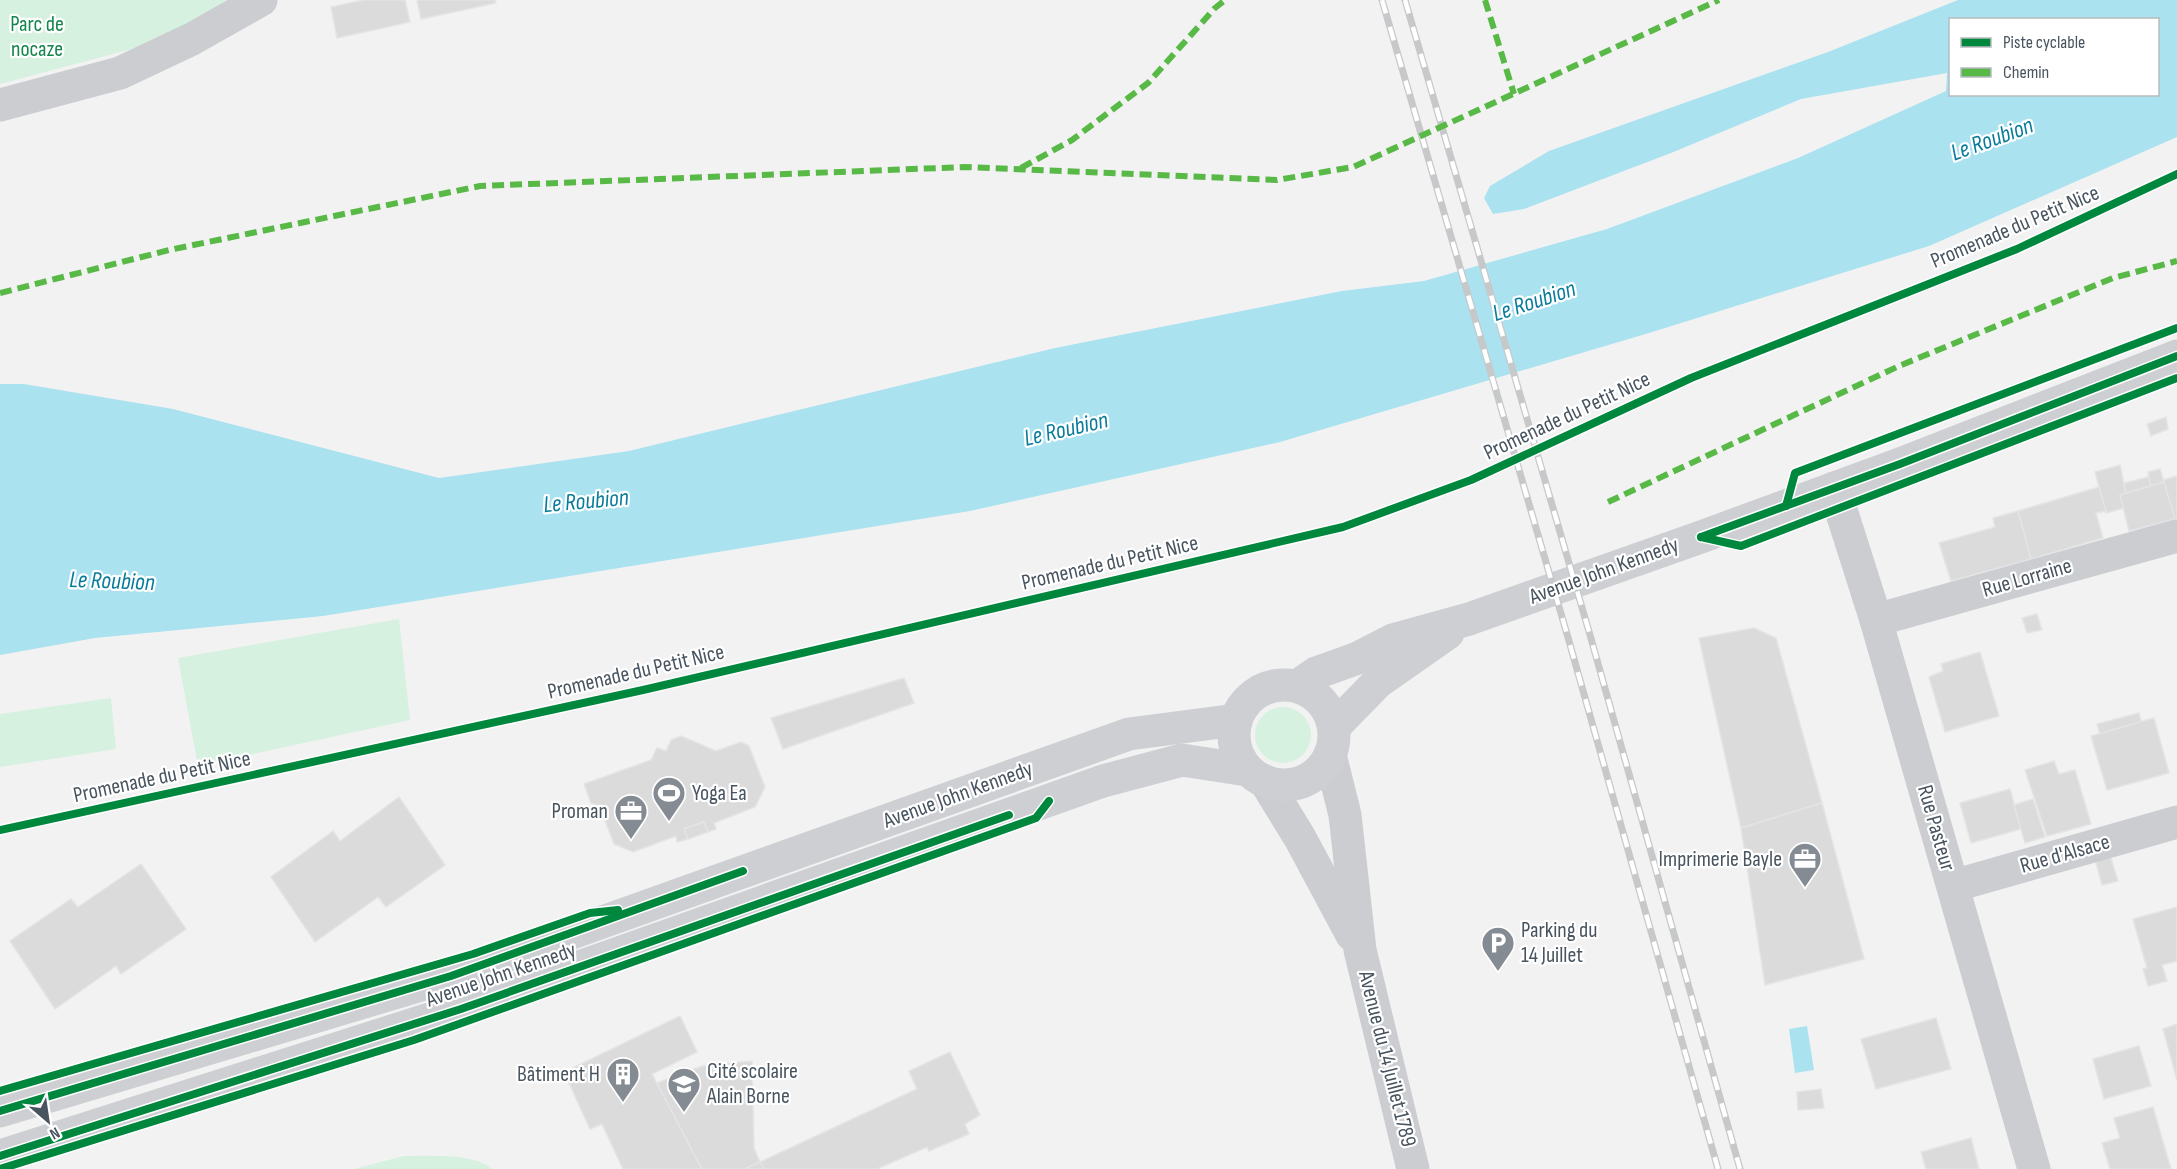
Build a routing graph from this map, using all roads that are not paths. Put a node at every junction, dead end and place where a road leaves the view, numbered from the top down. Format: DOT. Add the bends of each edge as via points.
graph roads {
  1 [pos="261,0"];
  2 [pos="0,105"];
  3 [pos="2177,356"];
  4 [pos="1834,488"];
  5 [pos="2177,536"];
  6 [pos="1469,619"];
  7 [pos="1876,620"];
  8 [pos="1297,686"];
  9 [pos="1236,720"];
  10 [pos="1332,741"];
  11 [pos="1256,776"];
  12 [pos="2177,822"];
  13 [pos="1953,886"];
  14 [pos="1360,950"];
  15 [pos="0,1111"];
  16 [pos="0,1156"];
  17 [pos="1413,1169"];
  18 [pos="2034,1169"];
  1 -- 2 [label="street" via="120,73"];
  3 -- 4 [label="main road, Avenue John Kennedy"];
  4 -- 6 [label="main road, Avenue John Kennedy"];
  4 -- 7 [label="street, Rue Pasteur"];
  5 -- 7 [label="street, Rue Lorraine"];
  6 -- 8 [label="main road, Avenue John Kennedy" via="1393,640 1316,673"];
  6 -- 10 [label="main road, Avenue John Kennedy" via="1378,682"];
  7 -- 13 [label="street, Rue Pasteur"];
  8 -- 9 [label="main road" via="1282,684 1253,695"];
  8 -- 10 [label="main road" via="1325,705"];
  9 -- 11 [label="main road" via="1234,741 1241,762"];
  9 -- 15 [label="main road, Avenue John Kennedy" via="1129,734 451,976"];
  10 -- 11 [label="main road" via="1324,766 1303,781 1278,785"];
  10 -- 14 [label="street, Avenue du 14 Juillet 1789" via="1345,815"];
  11 -- 14 [label="street, Avenue du 14 Juillet 1789" via="1300,838"];
  11 -- 16 [label="main road, Avenue John Kennedy" via="1182,760 1103,781 461,1009"];
  12 -- 13 [label="street, Rue d'Alsace"];
  13 -- 18 [label="street, Rue Pasteur"];
  14 -- 17 [label="street, Avenue du 14 Juillet 1789"];
}
